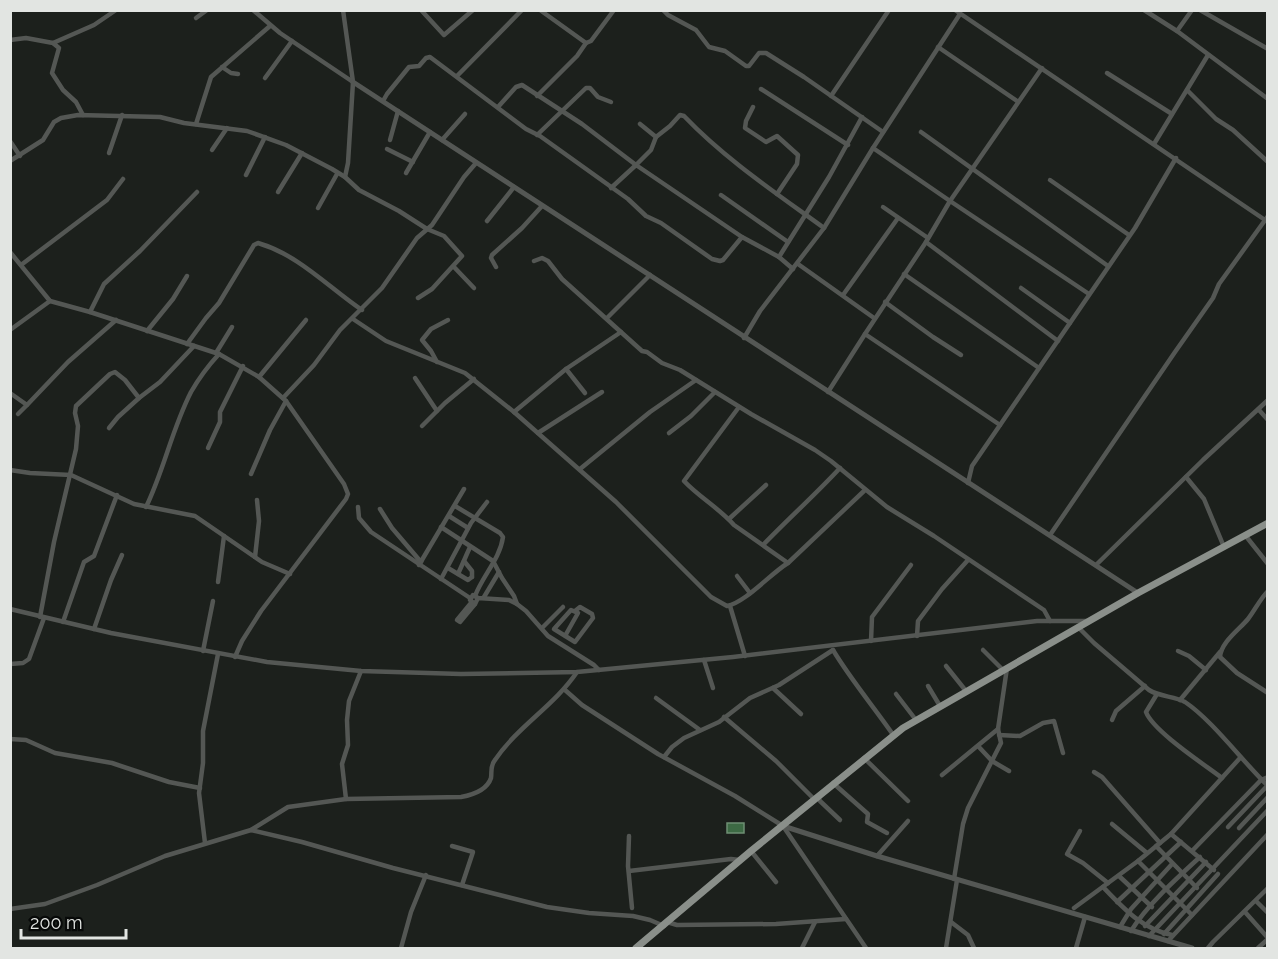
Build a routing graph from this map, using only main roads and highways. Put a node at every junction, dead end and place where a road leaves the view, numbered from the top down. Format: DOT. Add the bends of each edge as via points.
graph roads {
  1 [pos="1268,523"];
  2 [pos="639,947"];
  1 -- 2 [label="main road" via="916,720 833,783"];
}
